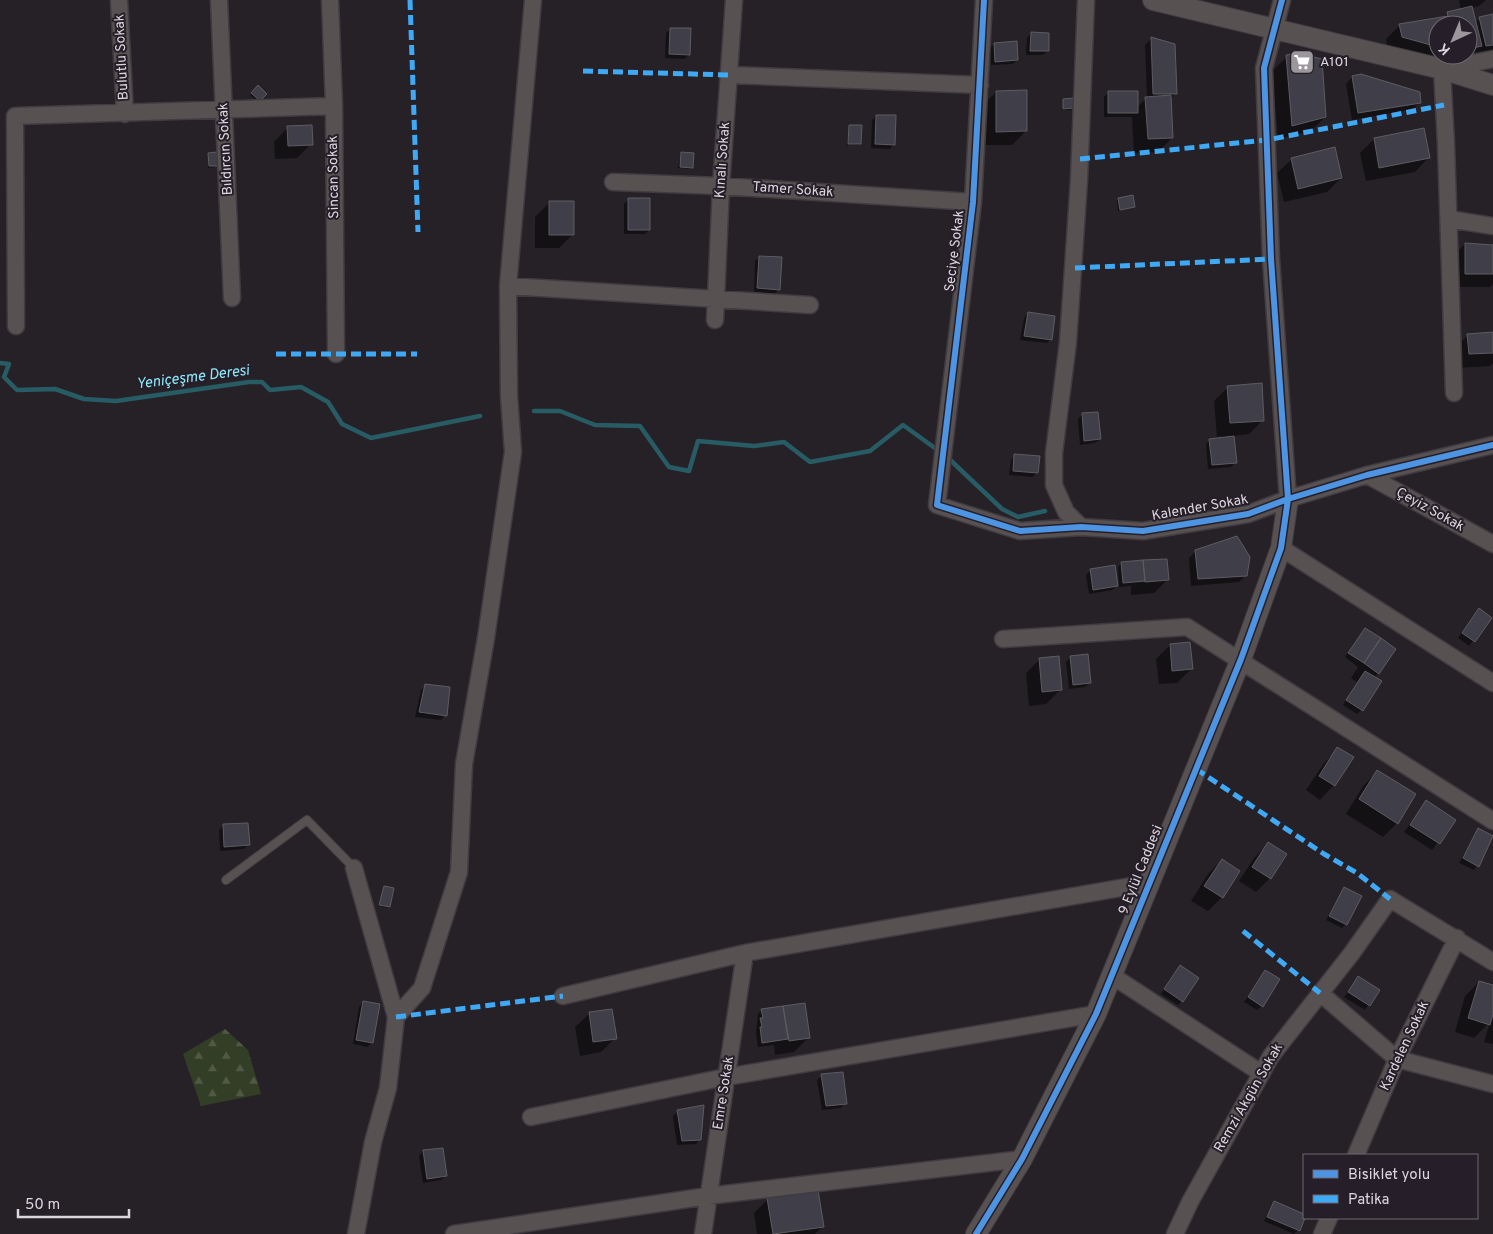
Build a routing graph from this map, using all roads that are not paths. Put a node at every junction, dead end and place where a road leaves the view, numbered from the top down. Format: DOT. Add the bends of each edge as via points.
graph roads {
  1 [pos="118,0"];
  2 [pos="219,0"];
  3 [pos="330,0"];
  4 [pos="533,0"];
  5 [pos="734,0"];
  6 [pos="984,0"];
  7 [pos="1086,0"];
  8 [pos="1153,0"];
  9 [pos="1282,0"];
  10 [pos="1274,29"];
  11 [pos="1493,59"];
  12 [pos="1442,69"];
  13 [pos="730,75"];
  14 [pos="1493,85"];
  15 [pos="980,86"];
  16 [pos="334,106"];
  17 [pos="224,111"];
  18 [pos="125,114"];
  19 [pos="613,182"];
  20 [pos="721,186"];
  21 [pos="973,202"];
  22 [pos="1449,219"];
  23 [pos="1493,226"];
  24 [pos="508,286"];
  25 [pos="232,298"];
  26 [pos="716,299"];
  27 [pos="810,305"];
  28 [pos="715,320"];
  29 [pos="16,326"];
  30 [pos="336,354"];
  31 [pos="1454,393"];
  32 [pos="1493,445"];
  33 [pos="1367,475"];
  34 [pos="1288,499"];
  35 [pos="937,505"];
  36 [pos="1081,527"];
  37 [pos="1493,544"];
  38 [pos="1281,548"];
  39 [pos="1003,639"];
  40 [pos="1241,659"];
  41 [pos="1493,683"];
  42 [pos="1493,821"];
  43 [pos="354,868"];
  44 [pos="226,880"];
  45 [pos="1150,883"];
  46 [pos="1457,938"];
  47 [pos="745,953"];
  48 [pos="1493,962"];
  49 [pos="1111,975"];
  50 [pos="1320,993"];
  51 [pos="563,996"];
  52 [pos="1096,1014"];
  53 [pos="396,1017"];
  54 [pos="1397,1059"];
  55 [pos="1261,1073"];
  56 [pos="726,1077"];
  57 [pos="1493,1084"];
  58 [pos="531,1117"];
  59 [pos="1356,1154"];
  60 [pos="1022,1159"];
  61 [pos="708,1196"];
  62 [pos="1329,1219"];
  63 [pos="356,1234"];
  64 [pos="454,1234"];
  65 [pos="702,1234"];
  66 [pos="976,1234"];
  67 [pos="1174,1234"];
  68 [pos="1322,1234"];
  1 -- 18 [label="street, Bulutlu Sokak"];
  2 -- 17 [label="street, Bıldırcın Sokak"];
  3 -- 16 [label="street, Sincan Sokak"];
  4 -- 24 [label="street"];
  5 -- 13 [label="street, Kınalı Sokak"];
  6 -- 15 [label="street, Seciye Sokak"];
  7 -- 36 [label="street" via="1068,342 1054,454 1054,485 1066,512"];
  8 -- 10 [label="street"];
  9 -- 10 [label="street"];
  10 -- 12 [label="street"];
  10 -- 34 [label="street" via="1264,68 1271,259"];
  11 -- 12 [label="street"];
  12 -- 14 [label="street"];
  12 -- 22 [label="street"];
  13 -- 15 [label="street"];
  13 -- 20 [label="street, Kınalı Sokak"];
  15 -- 21 [label="street, Seciye Sokak"];
  16 -- 17 [label="street" via="270,104"];
  16 -- 30 [label="street, Sincan Sokak"];
  17 -- 18 [label="street"];
  17 -- 25 [label="street, Bıldırcın Sokak"];
  18 -- 29 [label="street" via="15,116"];
  19 -- 20 [label="street, Tamer Sokak"];
  20 -- 21 [label="street, Tamer Sokak"];
  20 -- 26 [label="street, Kınalı Sokak"];
  21 -- 35 [label="street, Seciye Sokak"];
  22 -- 23 [label="street"];
  22 -- 31 [label="street"];
  24 -- 26 [label="street"];
  24 -- 53 [label="street" via="513,452 464,764 459,872 422,988"];
  26 -- 27 [label="street"];
  26 -- 28 [label="street, Kınalı Sokak"];
  32 -- 33 [label="street, Kalender Sokak"];
  33 -- 34 [label="street, Kalender Sokak"];
  33 -- 37 [label="street, Çeyiz Sokak"];
  34 -- 36 [label="street, Kalender Sokak" via="1248,514 1143,531"];
  34 -- 38 [label="street, 9 Eylül Caddesi"];
  35 -- 36 [label="street, Kalender Sokak" via="1020,531"];
  38 -- 40 [label="street, 9 Eylül Caddesi"];
  38 -- 41 [label="street"];
  39 -- 40 [label="street" via="1187,627"];
  40 -- 42 [label="street"];
  40 -- 45 [label="street, 9 Eylül Caddesi"];
  43 -- 44 [label="lane" via="307,820"];
  43 -- 53 [label="street"];
  45 -- 47 [label="street"];
  45 -- 49 [label="street, 9 Eylül Caddesi"];
  46 -- 48 [label="street"];
  46 -- 50 [label="street, Remzi Akgün Sokak" via="1390,899"];
  46 -- 54 [label="street, Kardelen Sokak"];
  47 -- 51 [label="street"];
  47 -- 56 [label="street, Emre Sokak"];
  49 -- 52 [label="street, 9 Eylül Caddesi"];
  49 -- 55 [label="street"];
  50 -- 54 [label="street"];
  50 -- 55 [label="street, Remzi Akgün Sokak"];
  52 -- 56 [label="street"];
  52 -- 60 [label="street, 9 Eylül Caddesi"];
  53 -- 63 [label="street" via="388,1088 373,1142"];
  54 -- 57 [label="street"];
  54 -- 59 [label="street, Kardelen Sokak"];
  55 -- 67 [label="street, Remzi Akgün Sokak"];
  56 -- 58 [label="street"];
  56 -- 61 [label="street, Emre Sokak"];
  60 -- 61 [label="street"];
  60 -- 66 [label="street, 9 Eylül Caddesi"];
  61 -- 64 [label="street"];
  61 -- 65 [label="street, Emre Sokak"];
  62 -- 68 [label="street"];
}
